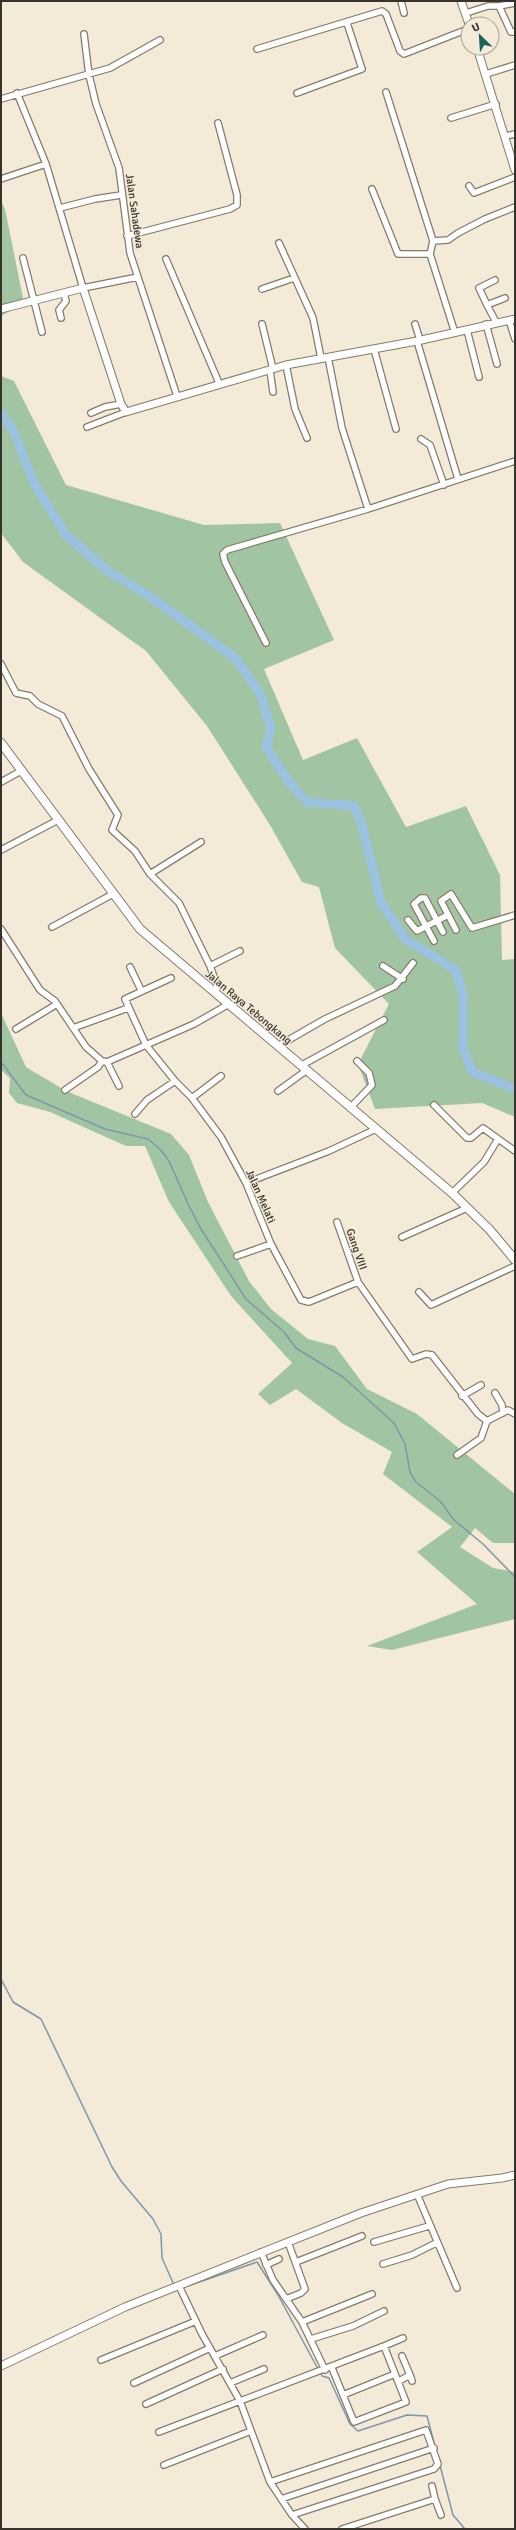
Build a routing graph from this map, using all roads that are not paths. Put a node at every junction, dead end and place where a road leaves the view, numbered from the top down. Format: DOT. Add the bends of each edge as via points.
graph roads {
  1 [pos="401,1"];
  2 [pos="461,1"];
  3 [pos="515,3"];
  4 [pos="499,6"];
  5 [pos="404,13"];
  6 [pos="466,14"];
  7 [pos="346,24"];
  8 [pos="515,32"];
  9 [pos="460,33"];
  10 [pos="84,34"];
  11 [pos="160,40"];
  12 [pos="257,49"];
  13 [pos="480,56"];
  14 [pos="515,64"];
  15 [pos="486,74"];
  16 [pos="89,75"];
  17 [pos="386,92"];
  18 [pos="17,93"];
  19 [pos="297,93"];
  20 [pos="1,99"];
  21 [pos="496,104"];
  22 [pos="451,118"];
  23 [pos="218,123"];
  24 [pos="515,134"];
  25 [pos="506,136"];
  26 [pos="46,164"];
  27 [pos="515,170"];
  28 [pos="515,177"];
  29 [pos="1,179"];
  30 [pos="469,186"];
  31 [pos="372,189"];
  32 [pos="121,195"];
  33 [pos="515,207"];
  34 [pos="60,208"];
  35 [pos="128,236"];
  36 [pos="433,241"];
  37 [pos="280,243"];
  38 [pos="430,254"];
  39 [pos="24,258"];
  40 [pos="166,259"];
  41 [pos="138,277"];
  42 [pos="294,278"];
  43 [pos="495,280"];
  44 [pos="82,288"];
  45 [pos="262,289"];
  46 [pos="64,293"];
  47 [pos="505,298"];
  48 [pos="33,300"];
  49 [pos="487,305"];
  50 [pos="1,309"];
  51 [pos="61,318"];
  52 [pos="512,319"];
  53 [pos="496,322"];
  54 [pos="262,324"];
  55 [pos="415,324"];
  56 [pos="486,324"];
  57 [pos="467,330"];
  58 [pos="42,332"];
  59 [pos="455,333"];
  60 [pos="515,339"];
  61 [pos="418,340"];
  62 [pos="374,349"];
  63 [pos="324,358"];
  64 [pos="497,364"];
  65 [pos="286,365"];
  66 [pos="271,369"];
  67 [pos="479,377"];
  68 [pos="219,383"];
  69 [pos="273,392"];
  70 [pos="176,396"];
  71 [pos="121,404"];
  72 [pos="126,412"];
  73 [pos="91,413"];
  74 [pos="87,427"];
  75 [pos="396,429"];
  76 [pos="307,438"];
  77 [pos="421,439"];
  78 [pos="515,461"];
  79 [pos="458,479"];
  80 [pos="444,485"];
  81 [pos="368,509"];
  82 [pos="266,643"];
  83 [pos="1,664"];
  84 [pos="1,743"];
  85 [pos="21,771"];
  86 [pos="1,782"];
  87 [pos="58,820"];
  88 [pos="201,842"];
  89 [pos="1,850"];
  90 [pos="150,874"];
  91 [pos="113,894"];
  92 [pos="448,915"];
  93 [pos="515,915"];
  94 [pos="408,920"];
  95 [pos="437,920"];
  96 [pos="426,926"];
  97 [pos="52,927"];
  98 [pos="1,928"];
  99 [pos="456,930"];
  100 [pos="443,932"];
  101 [pos="434,941"];
  102 [pos="240,951"];
  103 [pos="413,964"];
  104 [pos="210,966"];
  105 [pos="383,966"];
  106 [pos="130,967"];
  107 [pos="170,978"];
  108 [pos="403,979"];
  109 [pos="141,990"];
  110 [pos="216,993"];
  111 [pos="57,1004"];
  112 [pos="229,1004"];
  113 [pos="128,1008"];
  114 [pos="384,1020"];
  115 [pos="73,1028"];
  116 [pos="16,1029"];
  117 [pos="146,1045"];
  118 [pos="278,1046"];
  119 [pos="357,1061"];
  120 [pos="105,1062"];
  121 [pos="304,1068"];
  122 [pos="221,1076"];
  123 [pos="175,1081"];
  124 [pos="119,1086"];
  125 [pos="65,1090"];
  126 [pos="278,1091"];
  127 [pos="192,1098"];
  128 [pos="434,1105"];
  129 [pos="351,1107"];
  130 [pos="135,1114"];
  131 [pos="376,1129"];
  132 [pos="498,1139"];
  133 [pos="515,1150"];
  134 [pos="246,1183"];
  135 [pos="452,1193"];
  136 [pos="467,1208"];
  137 [pos="337,1222"];
  138 [pos="402,1237"];
  139 [pos="271,1244"];
  140 [pos="237,1256"];
  141 [pos="515,1260"];
  142 [pos="515,1266"];
  143 [pos="358,1282"];
  144 [pos="419,1292"];
  145 [pos="482,1385"];
  146 [pos="494,1393"];
  147 [pos="462,1396"];
  148 [pos="503,1413"];
  149 [pos="515,1414"];
  150 [pos="487,1421"];
  151 [pos="457,1455"];
  152 [pos="515,2175"];
  153 [pos="417,2194"];
  154 [pos="429,2226"];
  155 [pos="362,2236"];
  156 [pos="288,2242"];
  157 [pos="374,2242"];
  158 [pos="436,2243"];
  159 [pos="261,2252"];
  160 [pos="279,2259"];
  161 [pos="296,2262"];
  162 [pos="383,2264"];
  163 [pos="266,2265"];
  164 [pos="179,2286"];
  165 [pos="457,2288"];
  166 [pos="372,2294"];
  167 [pos="286,2299"];
  168 [pos="384,2311"];
  169 [pos="196,2322"];
  170 [pos="302,2322"];
  171 [pos="263,2335"];
  172 [pos="403,2338"];
  173 [pos="311,2340"];
  174 [pos="384,2346"];
  175 [pos="210,2348"];
  176 [pos="215,2356"];
  177 [pos="402,2356"];
  178 [pos="101,2360"];
  179 [pos="1,2366"];
  180 [pos="332,2368"];
  181 [pos="223,2369"];
  182 [pos="264,2369"];
  183 [pos="325,2370"];
  184 [pos="395,2374"];
  185 [pos="398,2381"];
  186 [pos="230,2382"];
  187 [pos="134,2383"];
  188 [pos="343,2395"];
  189 [pos="240,2401"];
  190 [pos="146,2404"];
  191 [pos="159,2432"];
  192 [pos="251,2432"];
  193 [pos="434,2448"];
  194 [pos="164,2465"];
  195 [pos="270,2482"];
  196 [pos="432,2486"];
  197 [pos="281,2499"];
  198 [pos="435,2499"];
  199 [pos="292,2515"];
  200 [pos="441,2515"];
  201 [pos="305,2529"];
  202 [pos="342,2529"];
  1 -- 5 [label="street"];
  2 -- 6 [label="main road"];
  3 -- 4 [label="street"];
  4 -- 6 [label="street" via="488,6"];
  4 -- 8 [label="street" via="511,32"];
  7 -- 9 [label="street" via="382,11 386,14 400,52 404,54"];
  7 -- 12 [label="street"];
  7 -- 19 [label="street" via="362,69"];
  10 -- 16 [label="street, Jalan Sahadewa"];
  11 -- 16 [label="street" via="132,58"];
  13 -- 15 [label="main road"];
  14 -- 15 [label="street"];
  15 -- 21 [label="main road"];
  16 -- 18 [label="street"];
  16 -- 32 [label="street, Jalan Sahadewa" via="96,104 119,168"];
  17 -- 36 [label="street"];
  18 -- 20 [label="street"];
  18 -- 26 [label="street"];
  21 -- 22 [label="street"];
  21 -- 25 [label="main road"];
  23 -- 35 [label="street" via="237,195 237,205"];
  24 -- 25 [label="street"];
  25 -- 27 [label="main road"];
  26 -- 29 [label="street"];
  26 -- 34 [label="street"];
  28 -- 30 [label="street" via="474,193"];
  31 -- 38 [label="street" via="398,254"];
  32 -- 34 [label="street"];
  32 -- 35 [label="street, Jalan Sahadewa"];
  33 -- 36 [label="street" via="448,240"];
  34 -- 44 [label="street"];
  35 -- 41 [label="street, Jalan Sahadewa" via="130,253"];
  36 -- 38 [label="street"];
  37 -- 42 [label="street"];
  38 -- 59 [label="street"];
  39 -- 48 [label="street"];
  40 -- 68 [label="street"];
  41 -- 44 [label="street"];
  41 -- 70 [label="street, Jalan Sahadewa"];
  42 -- 45 [label="street"];
  42 -- 63 [label="street" via="313,318"];
  43 -- 49 [label="street" via="479,288"];
  44 -- 46 [label="main road"];
  44 -- 71 [label="main road"];
  46 -- 48 [label="main road"];
  46 -- 51 [label="street" via="66,301 59,310"];
  47 -- 49 [label="street"];
  48 -- 50 [label="main road"];
  48 -- 58 [label="street"];
  49 -- 53 [label="street"];
  52 -- 53 [label="main road"];
  52 -- 60 [label="street"];
  53 -- 56 [label="main road"];
  54 -- 66 [label="street"];
  55 -- 61 [label="street"];
  56 -- 57 [label="main road"];
  56 -- 64 [label="street"];
  57 -- 59 [label="main road"];
  57 -- 67 [label="street"];
  59 -- 61 [label="main road"];
  61 -- 62 [label="main road"];
  61 -- 79 [label="street"];
  62 -- 63 [label="main road"];
  62 -- 75 [label="street"];
  63 -- 65 [label="main road"];
  63 -- 81 [label="street" via="342,428"];
  65 -- 66 [label="main road"];
  65 -- 76 [label="street" via="295,409"];
  66 -- 68 [label="main road"];
  66 -- 69 [label="street"];
  68 -- 70 [label="main road"];
  70 -- 72 [label="main road"];
  71 -- 72 [label="main road"];
  71 -- 73 [label="street"];
  72 -- 74 [label="street"];
  77 -- 80 [label="street" via="430,445"];
  78 -- 79 [label="street"];
  79 -- 80 [label="street"];
  80 -- 81 [label="street"];
  81 -- 82 [label="street" via="288,530 225,551 225,562"];
  83 -- 90 [label="street" via="16,693 30,696 38,704 62,716 89,769 118,815 112,830 135,851"];
  84 -- 85 [label="main road, Jalan Raya Tebongkang"];
  85 -- 86 [label="street"];
  85 -- 87 [label="main road, Jalan Raya Tebongkang"];
  87 -- 89 [label="street"];
  87 -- 91 [label="main road, Jalan Raya Tebongkang"];
  88 -- 90 [label="street"];
  90 -- 104 [label="street" via="179,903"];
  91 -- 97 [label="street"];
  91 -- 110 [label="main road, Jalan Raya Tebongkang" via="140,929"];
  92 -- 93 [label="street" via="441,900 451,894 472,928"];
  92 -- 95 [label="street"];
  92 -- 99 [label="street"];
  94 -- 96 [label="street" via="417,931"];
  95 -- 96 [label="street"];
  95 -- 96 [label="street" via="425,898 421,898 414,904"];
  95 -- 100 [label="street"];
  96 -- 101 [label="street"];
  98 -- 111 [label="street" via="40,990"];
  102 -- 104 [label="street"];
  103 -- 108 [label="street"];
  104 -- 110 [label="street" via="217,985"];
  105 -- 108 [label="street"];
  106 -- 109 [label="street"];
  107 -- 109 [label="street"];
  108 -- 118 [label="street"];
  109 -- 113 [label="street" via="126,998"];
  110 -- 112 [label="main road, Jalan Raya Tebongkang"];
  111 -- 115 [label="street"];
  111 -- 116 [label="street"];
  112 -- 117 [label="street" via="194,1024"];
  112 -- 118 [label="main road, Jalan Raya Tebongkang"];
  113 -- 115 [label="street"];
  113 -- 117 [label="street, Jalan Melati"];
  114 -- 121 [label="street"];
  115 -- 120 [label="street" via="86,1047"];
  117 -- 120 [label="street"];
  117 -- 123 [label="street, Jalan Melati"];
  118 -- 121 [label="main road, Jalan Raya Tebongkang"];
  119 -- 129 [label="street" via="369,1074 372,1085"];
  120 -- 124 [label="street"];
  120 -- 125 [label="street"];
  121 -- 126 [label="street"];
  121 -- 129 [label="main road, Jalan Raya Tebongkang"];
  122 -- 127 [label="street"];
  123 -- 127 [label="street, Jalan Melati"];
  123 -- 130 [label="street" via="147,1100"];
  127 -- 134 [label="street, Jalan Melati" via="222,1137"];
  128 -- 132 [label="street" via="467,1138 471,1138 481,1127"];
  129 -- 131 [label="main road, Jalan Raya Tebongkang"];
  131 -- 134 [label="street" via="329,1151"];
  131 -- 135 [label="main road, Jalan Raya Tebongkang"];
  132 -- 133 [label="street"];
  132 -- 135 [label="street" via="484,1162"];
  134 -- 139 [label="street, Jalan Melati"];
  135 -- 136 [label="main road, Jalan Raya Tebongkang"];
  136 -- 138 [label="street"];
  136 -- 141 [label="main road, Jalan Raya Tebongkang"];
  137 -- 143 [label="street, Gang VIII"];
  139 -- 140 [label="street"];
  139 -- 143 [label="street, Jalan Melati" via="304,1302"];
  142 -- 144 [label="street" via="431,1305"];
  143 -- 147 [label="street" via="412,1359 426,1354 432,1355"];
  145 -- 147 [label="street"];
  146 -- 148 [label="street" via="502,1405"];
  147 -- 150 [label="street"];
  148 -- 149 [label="street" via="508,1410"];
  148 -- 150 [label="street"];
  150 -- 151 [label="street" via="481,1438"];
  152 -- 153 [label="main road" via="456,2182"];
  153 -- 154 [label="street"];
  153 -- 156 [label="main road"];
  154 -- 157 [label="street"];
  154 -- 158 [label="street"];
  155 -- 161 [label="street"];
  156 -- 159 [label="main road"];
  156 -- 161 [label="street"];
  158 -- 162 [label="street" via="412,2255"];
  158 -- 165 [label="street"];
  159 -- 163 [label="street"];
  159 -- 164 [label="main road"];
  160 -- 163 [label="street"];
  161 -- 167 [label="street" via="304,2290"];
  163 -- 167 [label="street"];
  164 -- 169 [label="street"];
  164 -- 179 [label="main road" via="66,2333"];
  166 -- 170 [label="street"];
  167 -- 170 [label="street"];
  168 -- 173 [label="street" via="353,2326"];
  169 -- 175 [label="street"];
  169 -- 178 [label="street"];
  170 -- 173 [label="street"];
  171 -- 176 [label="street"];
  172 -- 174 [label="street"];
  173 -- 183 [label="street"];
  174 -- 180 [label="street"];
  174 -- 184 [label="street"];
  175 -- 176 [label="street"];
  175 -- 187 [label="street"];
  176 -- 181 [label="street"];
  177 -- 185 [label="street" via="411,2378"];
  180 -- 183 [label="street"];
  180 -- 188 [label="street"];
  181 -- 186 [label="street"];
  181 -- 190 [label="street"];
  182 -- 186 [label="street"];
  183 -- 189 [label="street"];
  184 -- 185 [label="street"];
  184 -- 188 [label="street"];
  185 -- 188 [label="street" via="406,2402 359,2422 352,2420"];
  186 -- 189 [label="street"];
  189 -- 191 [label="street"];
  189 -- 192 [label="street"];
  192 -- 194 [label="street"];
  192 -- 195 [label="street"];
  193 -- 195 [label="street" via="425,2430"];
  193 -- 197 [label="street"];
  193 -- 199 [label="street" via="438,2464 434,2469"];
  195 -- 197 [label="street"];
  196 -- 198 [label="street"];
  197 -- 199 [label="street"];
  198 -- 200 [label="street"];
  198 -- 202 [label="street"];
  199 -- 201 [label="street"];
}
